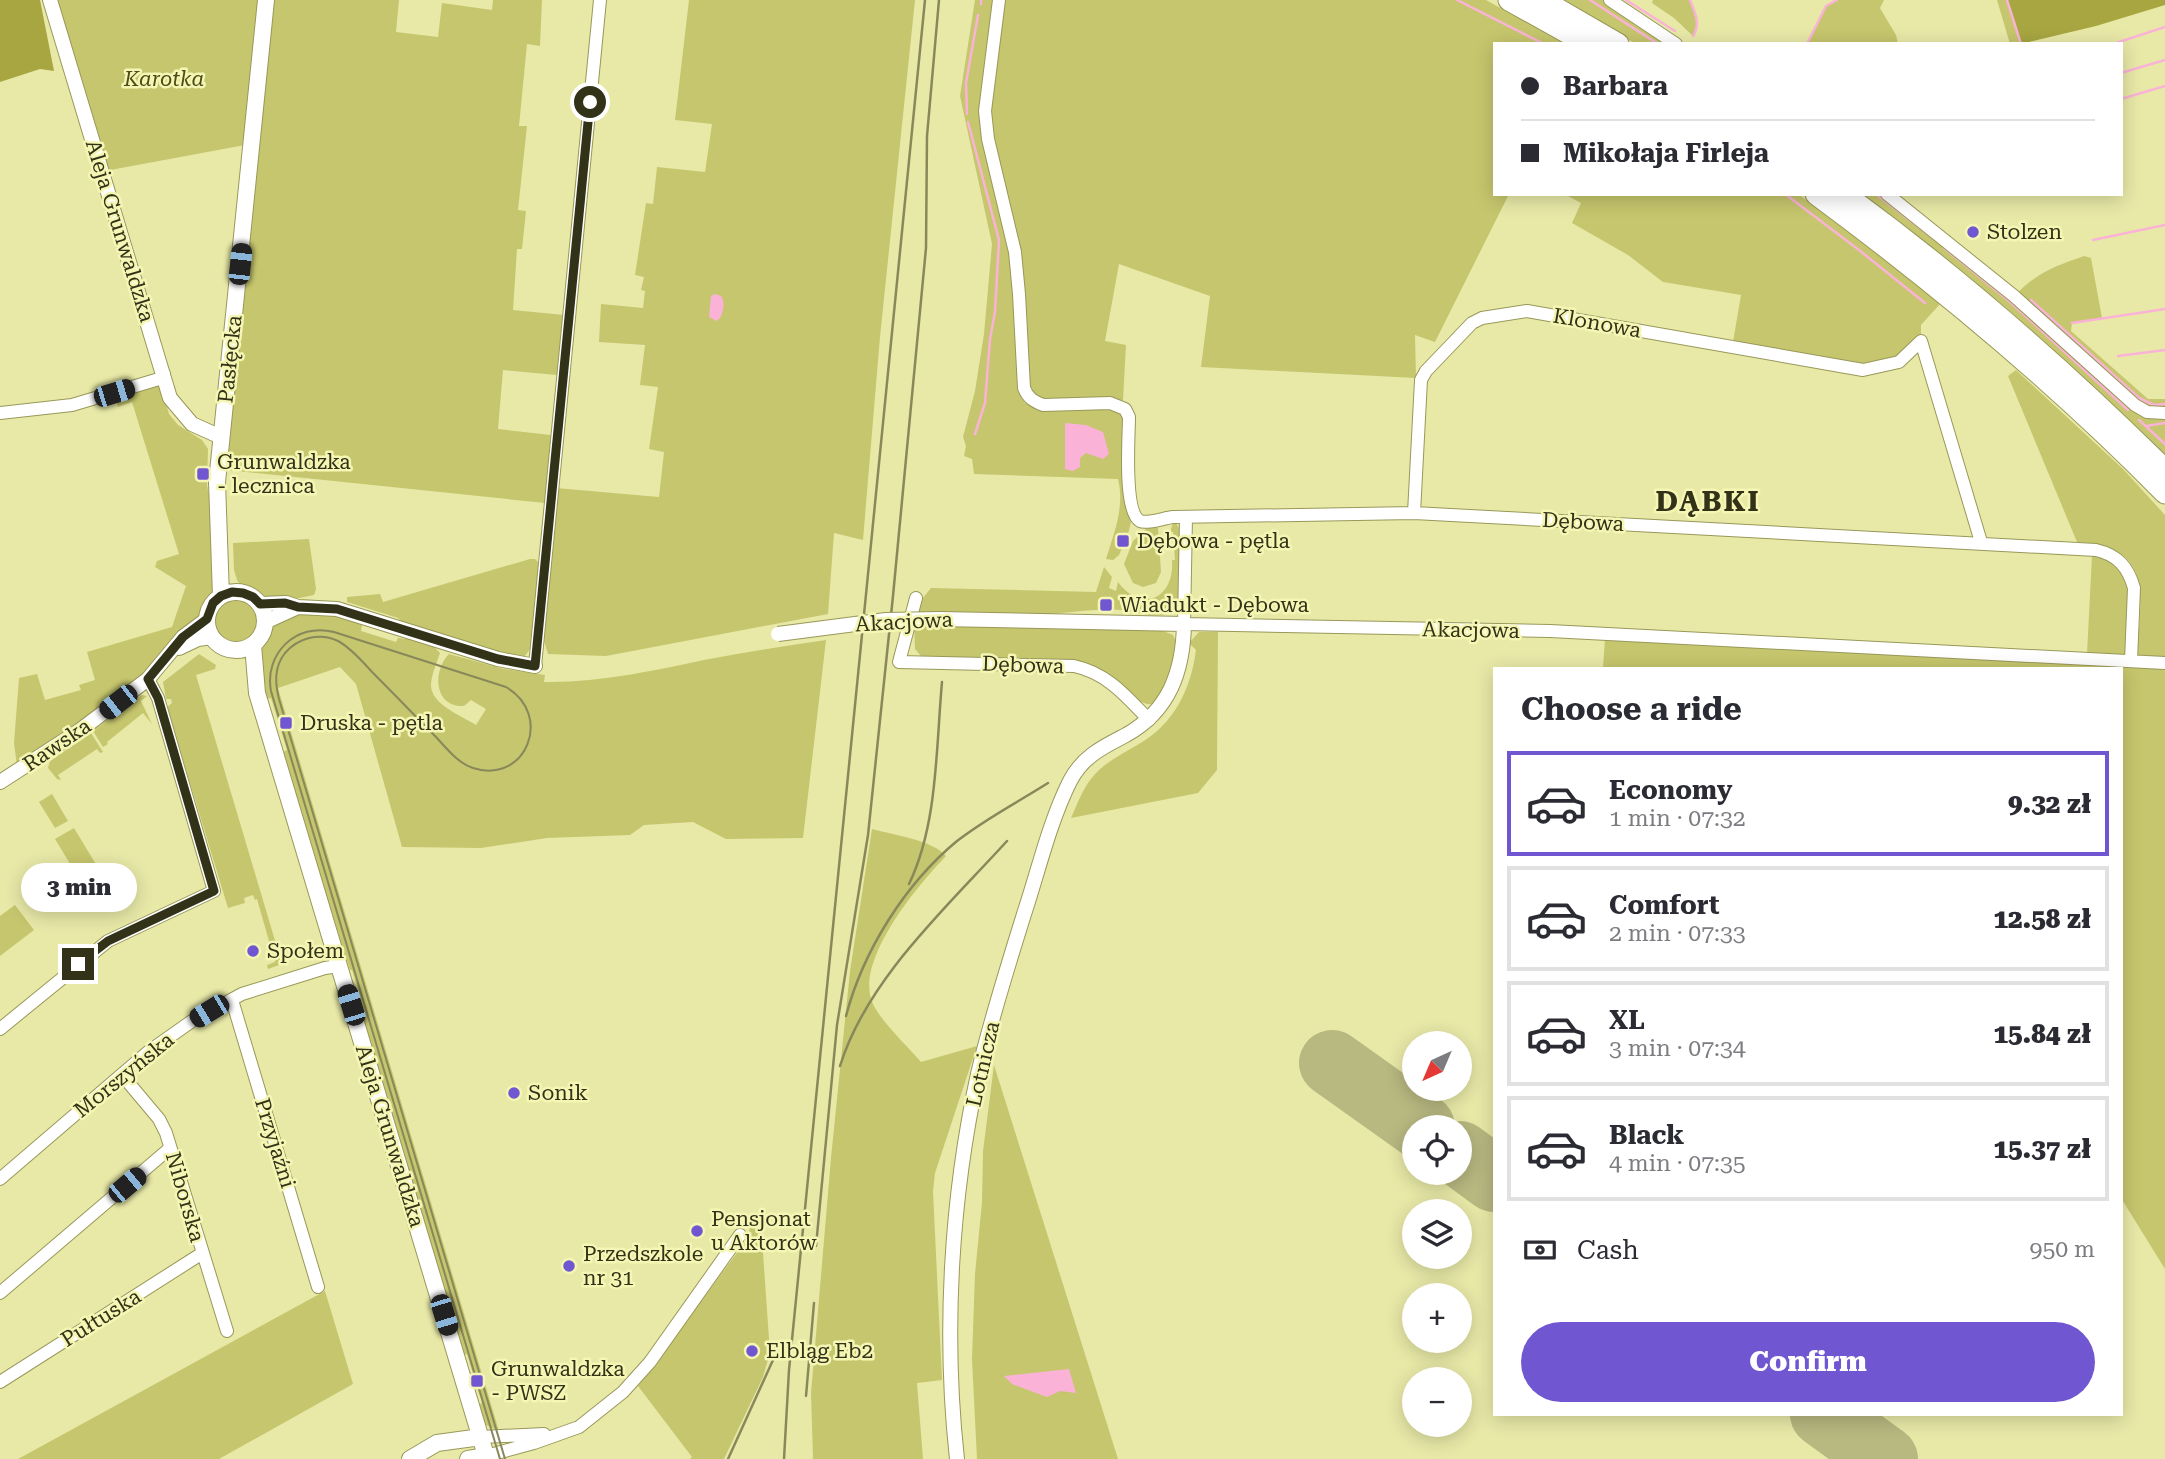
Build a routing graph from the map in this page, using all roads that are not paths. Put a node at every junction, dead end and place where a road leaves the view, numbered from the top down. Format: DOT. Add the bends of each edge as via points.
graph roads {
  1 [pos="50,0"];
  2 [pos="266,0"];
  3 [pos="600,0"];
  4 [pos="999,0"];
  5 [pos="1509,0"];
  6 [pos="1542,0"];
  7 [pos="1610,0"];
  8 [pos="1583,42"];
  9 [pos="1615,42"];
  10 [pos="1673,42"];
  11 [pos="1819,196"];
  12 [pos="1847,196"];
  13 [pos="1889,196"];
  14 [pos="164,374"];
  15 [pos="0,413"];
  16 [pos="2165,413"];
  17 [pos="221,437"];
  18 [pos="2165,470"];
  19 [pos="2165,493"];
  20 [pos="1414,513"];
  21 [pos="1186,517"];
  22 [pos="1981,542"];
  23 [pos="222,551"];
  24 [pos="238,592"];
  25 [pos="221,596"];
  26 [pos="916,598"];
  27 [pos="260,604"];
  28 [pos="298,607"];
  29 [pos="207,619"];
  30 [pos="265,622"];
  31 [pos="1184,624"];
  32 [pos="778,634"];
  33 [pos="212,637"];
  34 [pos="253,645"];
  35 [pos="174,650"];
  36 [pos="234,650"];
  37 [pos="2132,661"];
  38 [pos="2165,663"];
  39 [pos="535,666"];
  40 [pos="148,679"];
  41 [pos="257,693"];
  42 [pos="1149,720"];
  43 [pos="0,782"];
  44 [pos="339,965"];
  45 [pos="232,999"];
  46 [pos="0,1029"];
  47 [pos="122,1075"];
  48 [pos="169,1149"];
  49 [pos="0,1179"];
  50 [pos="740,1235"];
  51 [pos="201,1254"];
  52 [pos="318,1287"];
  53 [pos="0,1293"];
  54 [pos="226,1331"];
  55 [pos="0,1382"];
  56 [pos="562,1433"];
  57 [pos="481,1437"];
  58 [pos="487,1457"];
  59 [pos="410,1459"];
  60 [pos="468,1459"];
  61 [pos="957,1459"];
  1 -- 14 [label="street, Aleja Grunwaldzka"];
  2 -- 17 [label="main road, Pasłęcka"];
  3 -- 39 [label="street"];
  4 -- 21 [label="street, Dębowa" via="985,111 1015,253 1027,396 1043,405 1110,403 1125,409 1134,515 1144,522"];
  5 -- 8 [label="highway"];
  6 -- 9 [label="highway"];
  7 -- 10 [label="street"];
  11 -- 19 [label="highway" via="2002,341"];
  12 -- 18 [label="highway" via="2004,321"];
  13 -- 16 [label="street" via="2014,296 2134,405 2147,412"];
  14 -- 15 [label="street" via="72,405"];
  14 -- 17 [label="street, Aleja Grunwaldzka" via="170,398 181,413 192,424"];
  17 -- 23 [label="main road, Pasłęcka" via="217,501"];
  20 -- 21 [label="street, Dębowa"];
  20 -- 22 [label="street, Dębowa"];
  20 -- 22 [label="street, Klonowa" via="1421,380 1426,371 1472,323 1527,311 1863,370 1899,362 1921,341"];
  21 -- 31 [label="street"];
  22 -- 37 [label="street, Dębowa" via="2110,553 2127,569 2134,588"];
  23 -- 24 [label="main road, Pasłęcka"];
  23 -- 25 [label="main road, Pasłęcka"];
  24 -- 25 [label="main road"];
  24 -- 27 [label="main road"];
  25 -- 29 [label="main road"];
  26 -- 42 [label="street, Dębowa" via="899,662 1088,669 1115,685"];
  27 -- 28 [label="street"];
  27 -- 30 [label="main road"];
  28 -- 30 [label="street"];
  28 -- 39 [label="street" via="337,609 498,659"];
  29 -- 33 [label="main road"];
  29 -- 35 [label="street, Rawska"];
  30 -- 34 [label="main road"];
  31 -- 32 [label="street, Akacjowa, bridge" via="886,620"];
  31 -- 37 [label="street, Akacjowa" via="1550,631"];
  31 -- 42 [label="street" via="1176,680"];
  33 -- 35 [label="street, Rawska"];
  33 -- 36 [label="main road"];
  34 -- 36 [label="main road"];
  34 -- 41 [label="main road, Aleja Grunwaldzka"];
  35 -- 40 [label="street, Rawska"];
  36 -- 41 [label="main road, Aleja Grunwaldzka"];
  37 -- 38 [label="street, Akacjowa"];
  40 -- 43 [label="street, Rawska"];
  40 -- 46 [label="street" via="158,698 214,891 108,941"];
  41 -- 44 [label="main road, Aleja Grunwaldzka"];
  42 -- 61 [label="street, Lotnicza" via="1093,752 1072,778 991,1023 974,1096 957,1213 951,1353"];
  44 -- 45 [label="street, Morszyńska"];
  44 -- 57 [label="main road, Aleja Grunwaldzka"];
  45 -- 47 [label="street, Morszyńska" via="164,1040"];
  45 -- 52 [label="street, Przyjaźni"];
  47 -- 48 [label="street, Niborska" via="159,1119"];
  47 -- 49 [label="street, Morszyńska"];
  48 -- 51 [label="street, Niborska"];
  48 -- 53 [label="street"];
  50 -- 56 [label="street" via="640,1376 589,1420"];
  51 -- 54 [label="street, Niborska"];
  51 -- 55 [label="street, Pułtuska"];
  56 -- 57 [label="street"];
  56 -- 58 [label="street"];
  57 -- 58 [label="main road, Aleja Grunwaldzka"];
  57 -- 59 [label="main road" via="437,1443"];
  58 -- 60 [label="main road"];
}
